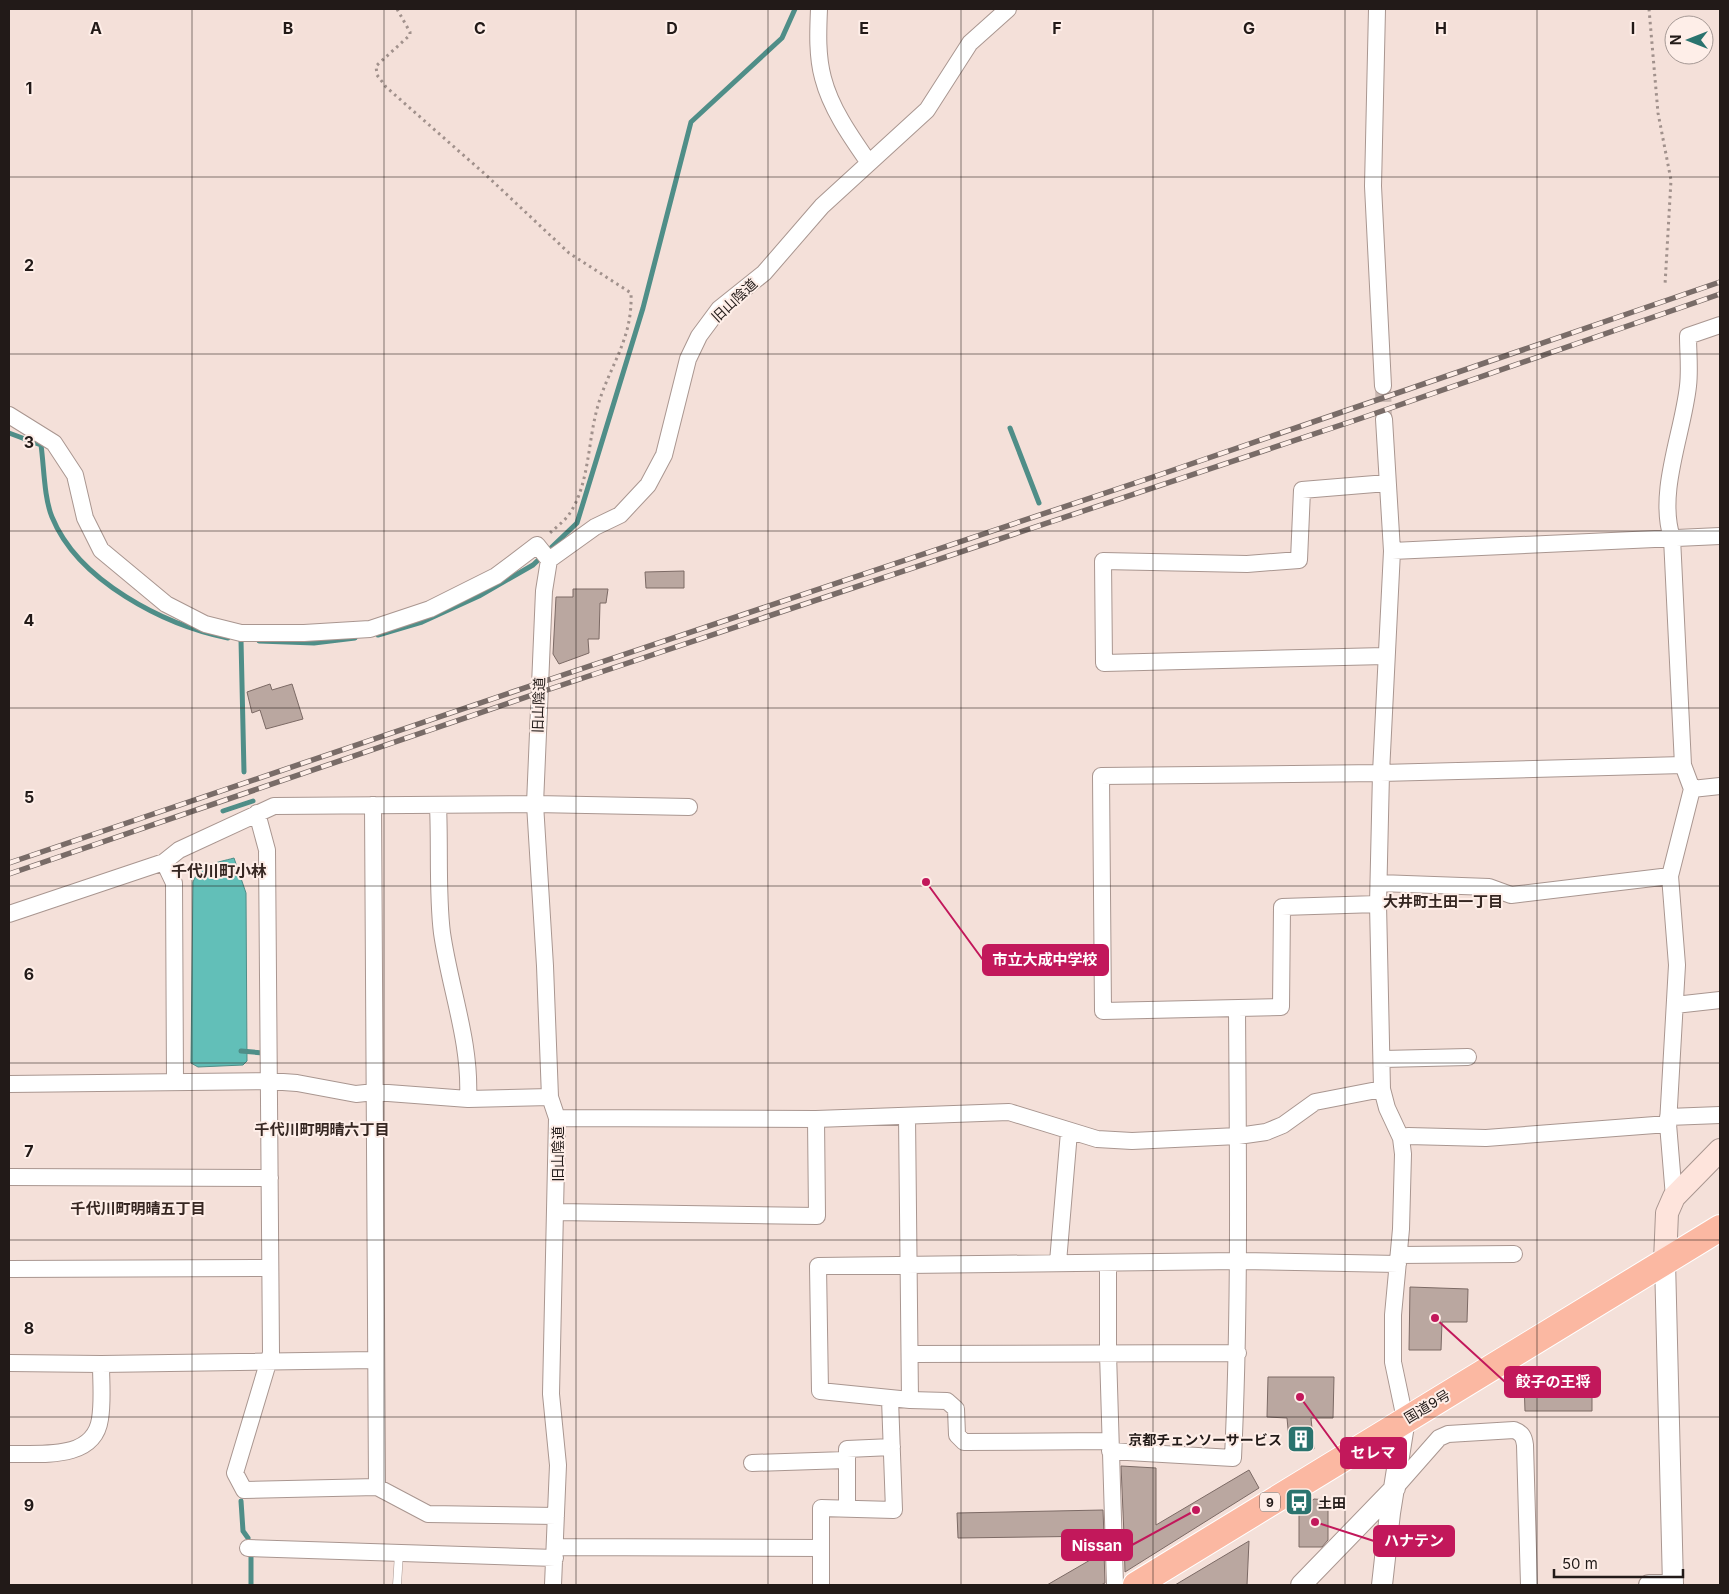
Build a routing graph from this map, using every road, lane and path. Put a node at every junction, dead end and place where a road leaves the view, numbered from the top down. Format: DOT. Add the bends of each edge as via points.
graph roads {
  1 [pos="398,9"];
  2 [pos="819,9"];
  3 [pos="1008,9"];
  4 [pos="1377,9"];
  5 [pos="1649,9"];
  6 [pos="869,163"];
  7 [pos="1665,285"];
  8 [pos="1720,325"];
  9 [pos="1382,386"];
  10 [pos="9,415"];
  11 [pos="1384,419"];
  12 [pos="1387,483"];
  13 [pos="1720,536"];
  14 [pos="1672,538"];
  15 [pos="537,545"];
  16 [pos="1392,551"];
  17 [pos="549,560"];
  18 [pos="1385,656"];
  19 [pos="1684,764"];
  20 [pos="1380,772"];
  21 [pos="1720,786"];
  22 [pos="1692,789"];
  23 [pos="534,804"];
  24 [pos="373,806"];
  25 [pos="438,806"];
  26 [pos="688,807"];
  27 [pos="257,813"];
  28 [pos="164,862"];
  29 [pos="1670,876"];
  30 [pos="1378,884"];
  31 [pos="1378,904"];
  32 [pos="9,914"];
  33 [pos="1720,1000"];
  34 [pos="1675,1005"];
  35 [pos="1236,1009"];
  36 [pos="1468,1056"];
  37 [pos="1382,1059"];
  38 [pos="269,1081"];
  39 [pos="175,1082"];
  40 [pos="9,1084"];
  41 [pos="1382,1088"];
  42 [pos="375,1092"];
  43 [pos="550,1097"];
  44 [pos="468,1099"];
  45 [pos="1720,1115"];
  46 [pos="907,1116"];
  47 [pos="558,1118"];
  48 [pos="816,1119"];
  49 [pos="1668,1121"];
  50 [pos="1069,1132"];
  51 [pos="1238,1136"];
  52 [pos="1402,1138"];
  53 [pos="1720,1150"];
  54 [pos="9,1177"];
  55 [pos="270,1178"];
  56 [pos="1674,1197"];
  57 [pos="557,1212"];
  58 [pos="1720,1228"];
  59 [pos="1514,1254"];
  60 [pos="1399,1260"];
  61 [pos="1239,1261"];
  62 [pos="1665,1261"];
  63 [pos="1058,1262"];
  64 [pos="1108,1262"];
  65 [pos="909,1264"];
  66 [pos="270,1268"];
  67 [pos="9,1270"];
  68 [pos="1108,1353"];
  69 [pos="1238,1353"];
  70 [pos="910,1354"];
  71 [pos="375,1360"];
  72 [pos="267,1361"];
  73 [pos="9,1362"];
  74 [pos="100,1364"];
  75 [pos="890,1399"];
  76 [pos="910,1400"];
  77 [pos="1405,1419"];
  78 [pos="1110,1446"];
  79 [pos="892,1447"];
  80 [pos="9,1454"];
  81 [pos="846,1460"];
  82 [pos="752,1463"];
  83 [pos="377,1487"];
  84 [pos="1395,1488"];
  85 [pos="847,1508"];
  86 [pos="556,1516"];
  87 [pos="248,1548"];
  88 [pos="821,1548"];
  89 [pos="555,1552"];
  90 [pos="399,1553"];
  91 [pos="397,1585"];
  92 [pos="553,1585"];
  93 [pos="821,1585"];
  94 [pos="1115,1585"];
  95 [pos="1136,1585"];
  96 [pos="1301,1585"];
  97 [pos="1382,1585"];
  98 [pos="1529,1585"];
  99 [pos="1649,1585"];
  100 [pos="1673,1585"];
  1 -- 15 [label="path" via="410,35 376,66 377,75 386,87 569,253 631,293 632,308 623,349 596,410 581,488 570,514"];
  2 -- 6 [label="street" via="818,56 823,80 839,117"];
  3 -- 6 [label="street, 旧山陰道" via="970,43 927,110"];
  4 -- 9 [label="street" via="1373,186"];
  5 -- 7 [label="path" via="1658,113 1670,180"];
  6 -- 17 [label="street, 旧山陰道" via="822,206 764,273 720,309 699,336 688,359 664,455 648,485 620,515 595,527"];
  8 -- 14 [label="street" via="1688,336 1688,385 1668,492 1667,523"];
  10 -- 15 [label="street" via="54,443 75,475 85,518 101,550 166,604 205,624 241,633 370,629 430,609 496,576"];
  11 -- 12 [label="street"];
  12 -- 16 [label="street"];
  12 -- 18 [label="street" via="1302,490 1299,560 1247,564 1103,561 1104,663"];
  13 -- 14 [label="street"];
  14 -- 16 [label="street"];
  14 -- 19 [label="street"];
  15 -- 17 [label="street"];
  16 -- 18 [label="street"];
  17 -- 23 [label="street, 旧山陰道" via="543,600"];
  18 -- 20 [label="street"];
  19 -- 20 [label="street"];
  19 -- 22 [label="street"];
  20 -- 30 [label="street"];
  20 -- 35 [label="street" via="1101,776 1103,1011"];
  21 -- 22 [label="street"];
  22 -- 29 [label="street"];
  23 -- 25 [label="street"];
  23 -- 26 [label="street"];
  23 -- 43 [label="street, 旧山陰道"];
  24 -- 25 [label="street"];
  24 -- 27 [label="street" via="274,806"];
  24 -- 42 [label="street"];
  25 -- 44 [label="street" via="442,932 462,1028 469,1075"];
  27 -- 28 [label="street" via="179,850"];
  27 -- 38 [label="street" via="267,850"];
  28 -- 32 [label="street"];
  28 -- 39 [label="street" via="174,883"];
  29 -- 30 [label="street" via="1511,895 1489,888"];
  29 -- 34 [label="street" via="1677,965"];
  30 -- 31 [label="street"];
  31 -- 35 [label="street" via="1282,907 1281,1007"];
  31 -- 37 [label="street"];
  33 -- 34 [label="street"];
  34 -- 49 [label="street"];
  35 -- 51 [label="street"];
  36 -- 37 [label="street"];
  37 -- 41 [label="street"];
  38 -- 39 [label="street"];
  38 -- 42 [label="street" via="356,1094"];
  38 -- 55 [label="street"];
  39 -- 40 [label="street"];
  41 -- 51 [label="street" via="1315,1102 1283,1125 1266,1132"];
  41 -- 52 [label="street" via="1387,1108"];
  42 -- 44 [label="street"];
  42 -- 71 [label="street"];
  43 -- 44 [label="street"];
  43 -- 47 [label="street, 旧山陰道"];
  45 -- 49 [label="street"];
  46 -- 48 [label="street"];
  46 -- 50 [label="street" via="1009,1112"];
  46 -- 65 [label="street"];
  47 -- 48 [label="street"];
  47 -- 57 [label="street, 旧山陰道"];
  48 -- 57 [label="street" via="817,1216"];
  49 -- 52 [label="street" via="1486,1138"];
  49 -- 56 [label="street"];
  50 -- 51 [label="street" via="1097,1139 1132,1141"];
  50 -- 63 [label="street"];
  51 -- 61 [label="street"];
  52 -- 60 [label="street"];
  53 -- 56 [label="main road"];
  54 -- 55 [label="street"];
  55 -- 66 [label="street"];
  56 -- 62 [label="main road" via="1667,1213"];
  57 -- 86 [label="street, 旧山陰道" via="551,1394 558,1465"];
  58 -- 62 [label="highway, 国道9号 / 9"];
  59 -- 60 [label="street"];
  60 -- 61 [label="street"];
  60 -- 77 [label="street" via="1393,1315 1393,1362"];
  61 -- 64 [label="street"];
  61 -- 69 [label="street"];
  62 -- 77 [label="highway, 国道9号 / 9"];
  62 -- 100 [label="street"];
  63 -- 64 [label="street"];
  63 -- 65 [label="street"];
  64 -- 68 [label="street"];
  65 -- 70 [label="street"];
  65 -- 75 [label="street" via="818,1266 820,1391"];
  66 -- 67 [label="street"];
  66 -- 72 [label="street" via="271,1353"];
  68 -- 69 [label="street"];
  68 -- 70 [label="street"];
  68 -- 78 [label="street"];
  69 -- 78 [label="street" via="1233,1458"];
  70 -- 76 [label="street"];
  71 -- 72 [label="street"];
  71 -- 83 [label="street"];
  72 -- 74 [label="street"];
  72 -- 83 [label="street" via="235,1473 244,1490"];
  73 -- 74 [label="street"];
  74 -- 80 [label="street" via="100,1418 97,1433 86,1445 60,1453"];
  75 -- 76 [label="street"];
  75 -- 79 [label="street"];
  76 -- 78 [label="street" via="947,1401 956,1409 957,1435 964,1442"];
  77 -- 84 [label="street"];
  77 -- 95 [label="highway, 国道9号 / 9"];
  78 -- 94 [label="street"];
  79 -- 81 [label="street" via="847,1449"];
  79 -- 85 [label="street" via="894,1510"];
  81 -- 82 [label="street"];
  81 -- 85 [label="street"];
  83 -- 86 [label="street" via="428,1514"];
  84 -- 96 [label="street"];
  84 -- 97 [label="street"];
  84 -- 98 [label="street" via="1439,1438 1448,1434 1520,1432 1525,1445"];
  85 -- 88 [label="street" via="821,1508"];
  86 -- 89 [label="street, 旧山陰道"];
  87 -- 90 [label="street"];
  88 -- 89 [label="street"];
  88 -- 93 [label="street"];
  89 -- 90 [label="street"];
  89 -- 92 [label="street, 旧山陰道"];
  90 -- 91 [label="lane"];
  99 -- 100 [label="street"];
}
